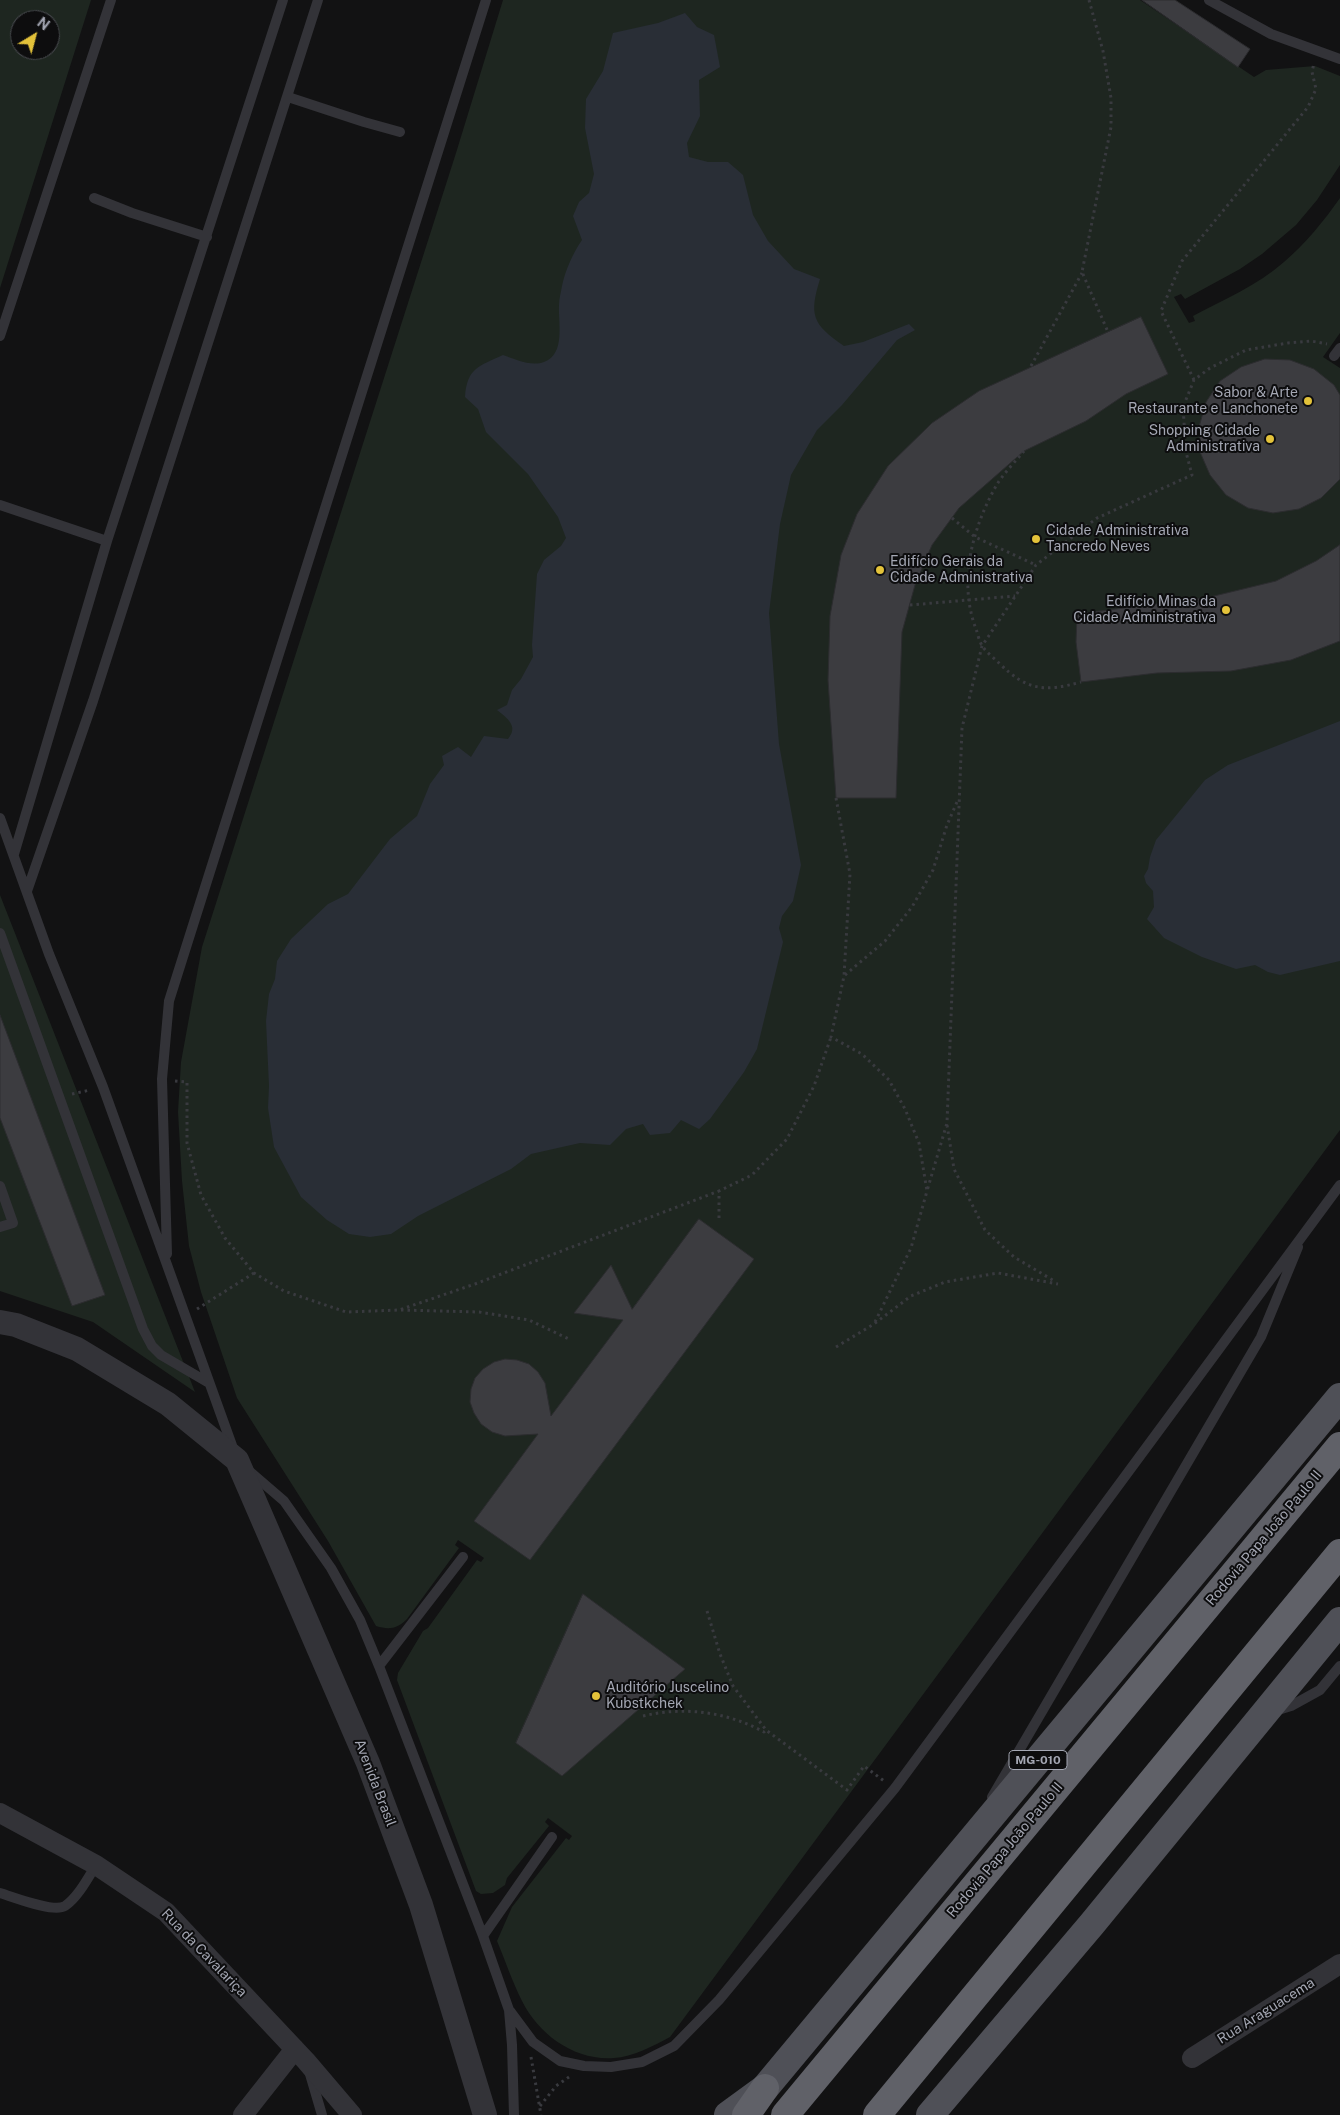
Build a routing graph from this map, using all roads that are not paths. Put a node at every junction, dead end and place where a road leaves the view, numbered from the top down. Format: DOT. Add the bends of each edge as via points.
graph roads {
  1 [pos="111,0"];
  2 [pos="283,0"];
  3 [pos="318,0"];
  4 [pos="486,0"];
  5 [pos="1209,0"];
  6 [pos="1339,59"];
  7 [pos="288,97"];
  8 [pos="400,132"];
  9 [pos="94,198"];
  10 [pos="206,237"];
  11 [pos="0,336"];
  12 [pos="0,505"];
  13 [pos="107,540"];
  14 [pos="0,820"];
  15 [pos="14,854"];
  16 [pos="27,891"];
  17 [pos="0,933"];
  18 [pos="1340,1185"];
  19 [pos="0,1186"];
  20 [pos="0,1226"];
  21 [pos="1304,1232"];
  22 [pos="167,1263"];
  23 [pos="0,1322"];
  24 [pos="209,1383"];
  25 [pos="1340,1397"];
  26 [pos="1340,1446"];
  27 [pos="237,1460"];
  28 [pos="1340,1553"];
  29 [pos="462,1557"];
  30 [pos="1340,1621"];
  31 [pos="379,1666"];
  32 [pos="1340,1666"];
  33 [pos="1262,1714"];
  34 [pos="0,1813"];
  35 [pos="552,1837"];
  36 [pos="954,1861"];
  37 [pos="96,1865"];
  38 [pos="0,1893"];
  39 [pos="483,1936"];
  40 [pos="1340,1964"];
  41 [pos="509,2010"];
  42 [pos="301,2055"];
  43 [pos="1192,2058"];
  44 [pos="765,2088"];
  45 [pos="243,2115"];
  46 [pos="322,2115"];
  47 [pos="352,2115"];
  48 [pos="485,2115"];
  49 [pos="514,2115"];
  50 [pos="728,2115"];
  51 [pos="746,2115"];
  52 [pos="785,2115"];
  53 [pos="877,2115"];
  54 [pos="930,2115"];
  1 -- 11 [label="lane"];
  2 -- 10 [label="lane"];
  3 -- 7 [label="lane"];
  4 -- 22 [label="lane" via="169,1001 162,1079"];
  5 -- 6 [label="lane" via="1271,34"];
  7 -- 8 [label="lane"];
  7 -- 16 [label="lane" via="93,701"];
  9 -- 10 [label="lane"];
  10 -- 13 [label="lane"];
  12 -- 13 [label="lane"];
  13 -- 15 [label="lane"];
  14 -- 15 [label="lane"];
  15 -- 16 [label="lane"];
  16 -- 22 [label="lane"];
  17 -- 24 [label="lane" via="143,1330 161,1355"];
  18 -- 21 [label="lane"];
  19 -- 20 [label="lane" via="13,1223"];
  21 -- 36 [label="lane" via="1261,1338"];
  21 -- 41 [label="lane" via="895,1788 719,2000 674,2046 642,2062 611,2067 560,2061 533,2042"];
  22 -- 24 [label="lane"];
  23 -- 27 [label="street" via="77,1349 168,1404"];
  24 -- 27 [label="lane"];
  25 -- 36 [label="main road, MG-010"];
  26 -- 52 [label="highway, Rodovia Papa João Paulo II / MG-010"];
  27 -- 31 [label="lane" via="284,1501 331,1568 360,1620"];
  27 -- 48 [label="street, Avenida Brasil" via="368,1763 421,1905"];
  28 -- 53 [label="highway"];
  29 -- 31 [label="lane"];
  30 -- 33 [label="main road"];
  31 -- 39 [label="lane"];
  32 -- 33 [label="lane" via="1320,1690 1291,1706"];
  33 -- 54 [label="main road" via="1092,1924"];
  34 -- 37 [label="street, Rua da Cavalariça"];
  35 -- 39 [label="lane"];
  36 -- 44 [label="main road, MG-010"];
  37 -- 38 [label="lane" via="64,1906 55,1909"];
  37 -- 42 [label="street, Rua da Cavalariça" via="166,1912"];
  39 -- 41 [label="lane"];
  40 -- 43 [label="street, Rua Araguacema"];
  41 -- 49 [label="lane"];
  42 -- 45 [label="street"];
  42 -- 46 [label="lane"];
  42 -- 47 [label="street, Rua da Cavalariça"];
  44 -- 50 [label="main road, MG-010"];
  44 -- 51 [label="highway"];
}
